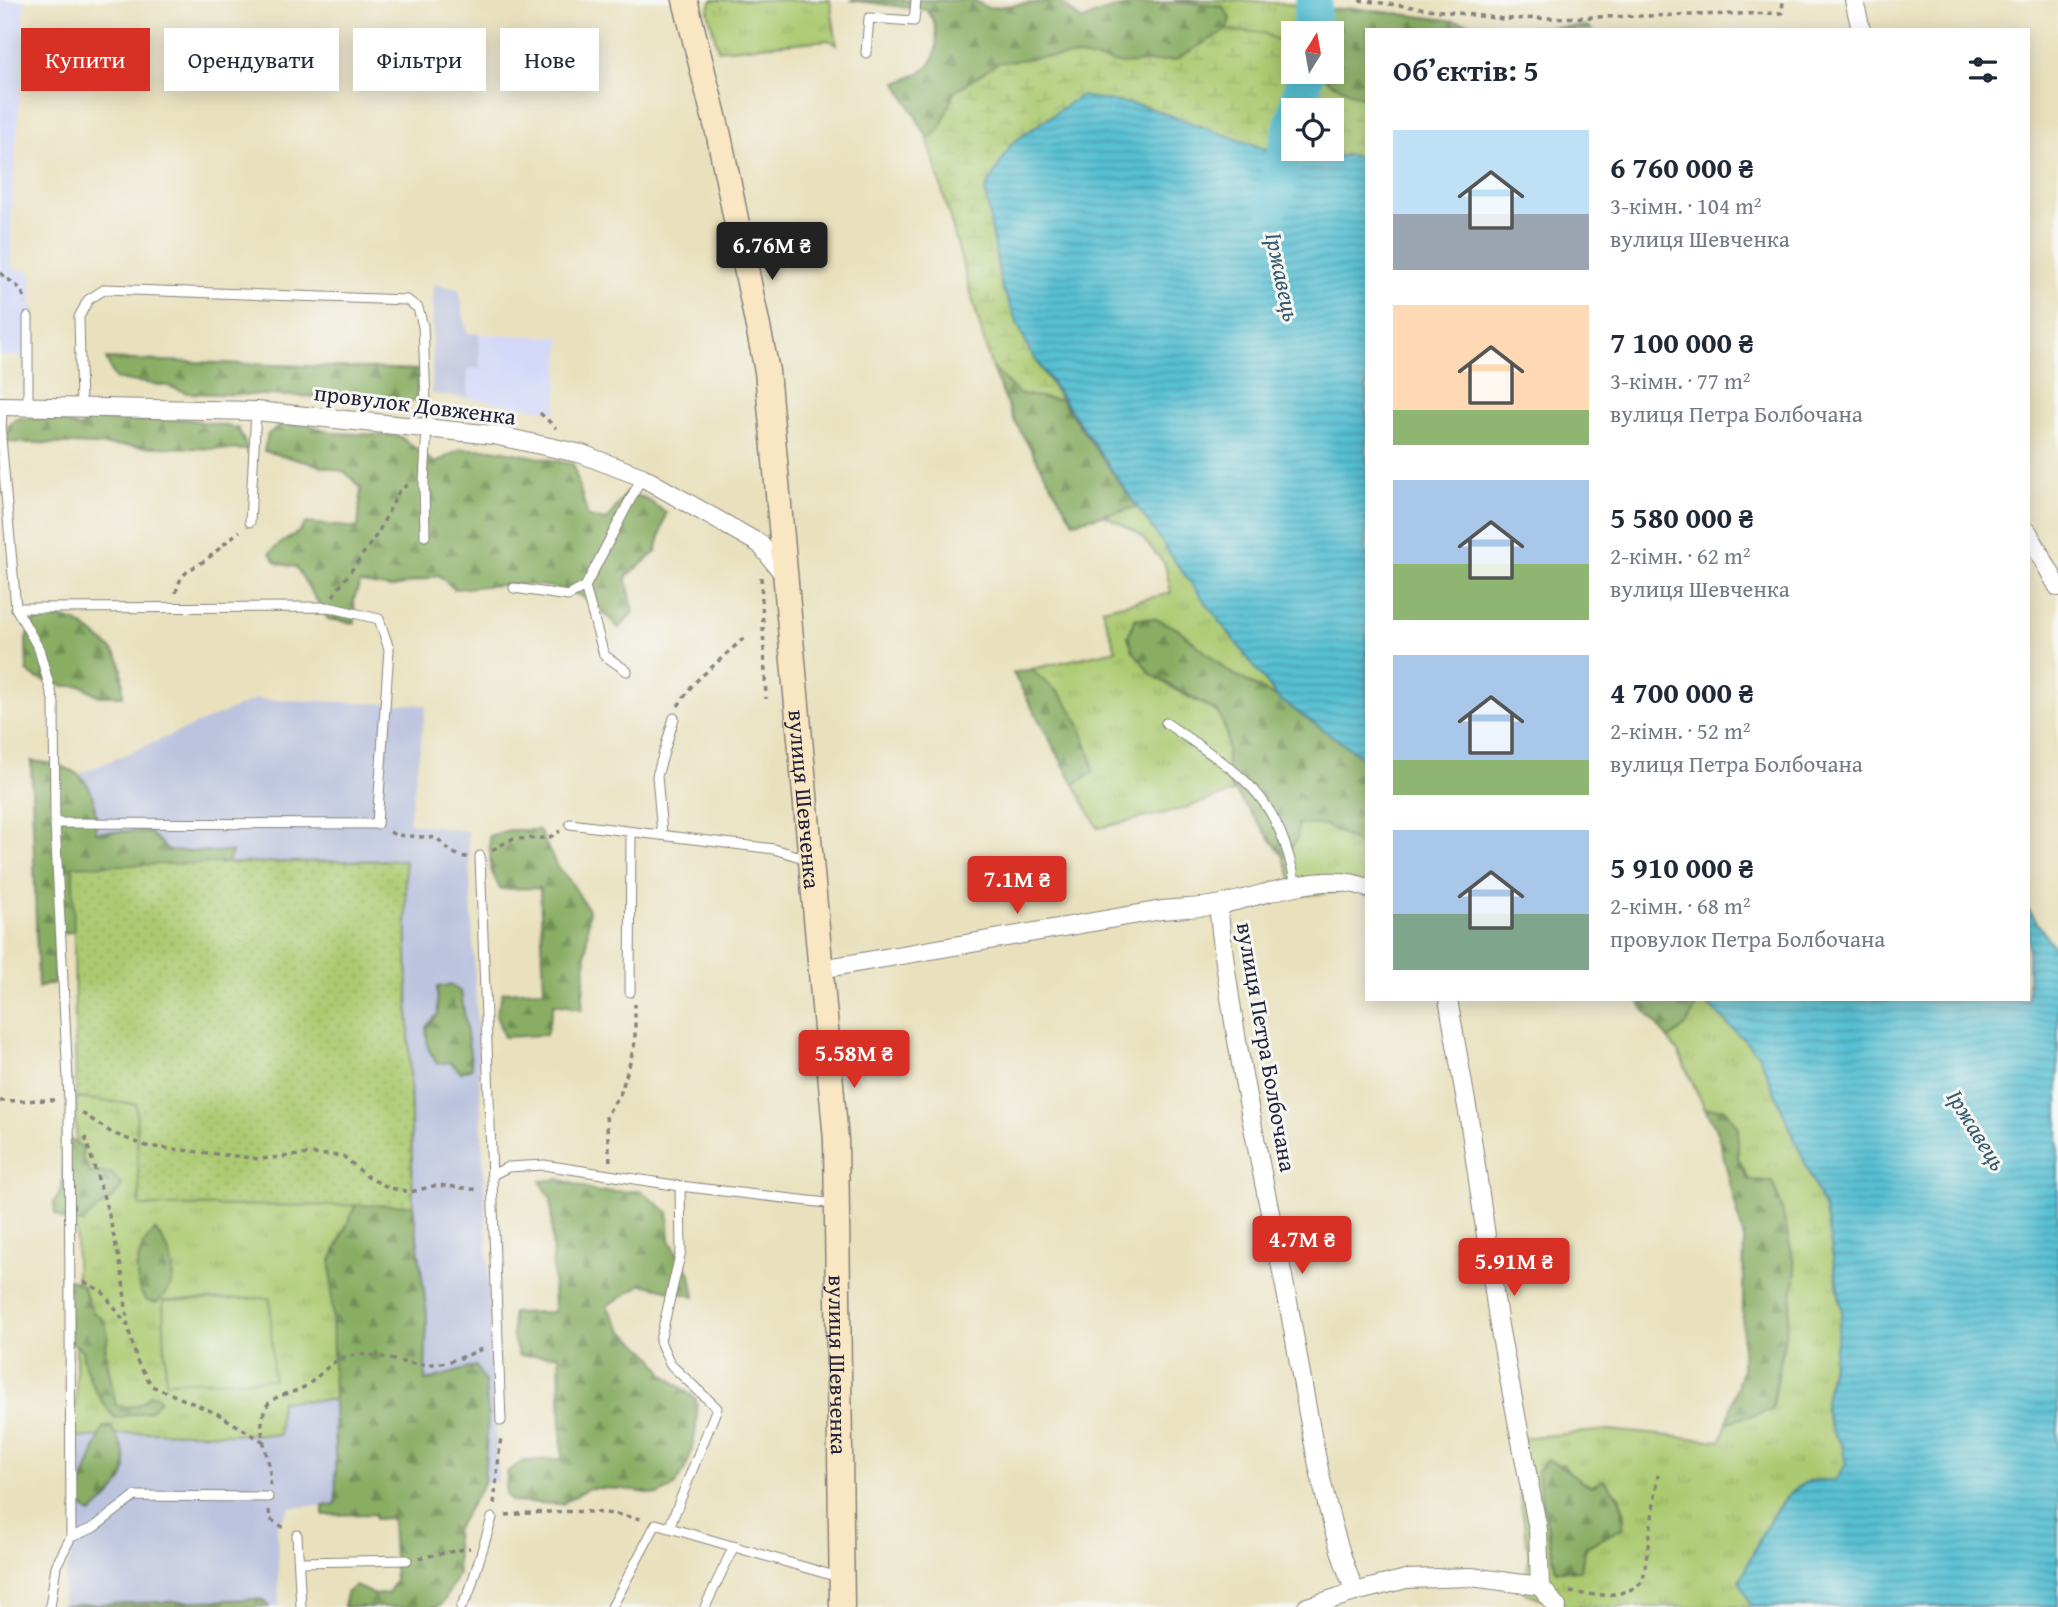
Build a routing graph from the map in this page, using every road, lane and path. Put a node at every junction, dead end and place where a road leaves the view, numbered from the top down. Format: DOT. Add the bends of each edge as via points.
graph roads {
  1 [pos="685,0"];
  2 [pos="916,0"];
  3 [pos="1359,0"];
  4 [pos="1783,0"];
  5 [pos="1854,0"];
  6 [pos="1861,28"];
  7 [pos="866,53"];
  8 [pos="0,273"];
  9 [pos="28,317"];
  10 [pos="1,406"];
  11 [pos="29,407"];
  12 [pos="81,408"];
  13 [pos="256,411"];
  14 [pos="427,427"];
  15 [pos="642,477"];
  16 [pos="424,483"];
  17 [pos="250,522"];
  18 [pos="425,536"];
  19 [pos="2030,536"];
  20 [pos="760,544"];
  21 [pos="786,577"];
  22 [pos="585,587"];
  23 [pos="2058,587"];
  24 [pos="514,588"];
  25 [pos="173,606"];
  26 [pos="328,607"];
  27 [pos="16,608"];
  28 [pos="744,638"];
  29 [pos="626,671"];
  30 [pos="766,699"];
  31 [pos="674,718"];
  32 [pos="1166,723"];
  33 [pos="55,823"];
  34 [pos="377,824"];
  35 [pos="570,824"];
  36 [pos="631,833"];
  37 [pos="662,833"];
  38 [pos="480,856"];
  39 [pos="812,861"];
  40 [pos="1296,885"];
  41 [pos="1365,887"];
  42 [pos="1218,905"];
  43 [pos="821,969"];
  44 [pos="629,992"];
  45 [pos="1448,1001"];
  46 [pos="69,1100"];
  47 [pos="0,1101"];
  48 [pos="81,1122"];
  49 [pos="84,1132"];
  50 [pos="492,1175"];
  51 [pos="609,1176"];
  52 [pos="680,1186"];
  53 [pos="493,1192"];
  54 [pos="839,1204"];
  55 [pos="70,1275"];
  56 [pos="128,1326"];
  57 [pos="500,1344"];
  58 [pos="501,1421"];
  59 [pos="264,1442"];
  60 [pos="1658,1475"];
  61 [pos="268,1497"];
  62 [pos="492,1518"];
  63 [pos="656,1524"];
  64 [pos="669,1528"];
  65 [pos="297,1535"];
  66 [pos="71,1537"];
  67 [pos="482,1545"];
  68 [pos="734,1546"];
  69 [pos="407,1560"];
  70 [pos="300,1562"];
  71 [pos="843,1578"];
  72 [pos="1540,1586"];
  73 [pos="1355,1592"];
  74 [pos="1330,1603"];
  75 [pos="50,1607"];
  76 [pos="301,1607"];
  77 [pos="461,1607"];
  78 [pos="612,1607"];
  79 [pos="705,1607"];
  80 [pos="842,1607"];
  81 [pos="1307,1607"];
  82 [pos="1557,1607"];
  1 -- 21 [label="street, вулиця Шевченка" via="719,136 767,371"];
  2 -- 7 [label="lane" via="914,21 869,18"];
  3 -- 4 [label="path" via="1503,19 1782,13"];
  5 -- 6 [label="street"];
  8 -- 9 [label="path" via="22,290"];
  9 -- 11 [label="lane"];
  10 -- 11 [label="street, провулок Довженка"];
  10 -- 27 [label="lane"];
  11 -- 12 [label="street, провулок Довженка"];
  12 -- 13 [label="street, провулок Довженка"];
  12 -- 14 [label="lane" via="79,317 88,300 105,289 407,300 418,308 424,326"];
  13 -- 14 [label="street, провулок Довженка"];
  13 -- 17 [label="lane"];
  14 -- 15 [label="street, провулок Довженка" via="494,435 582,454"];
  14 -- 16 [label="lane"];
  15 -- 20 [label="street, провулок Довженка"];
  15 -- 22 [label="lane"];
  16 -- 18 [label="lane"];
  16 -- 26 [label="path" via="407,483 398,491 378,533"];
  17 -- 25 [label="path" via="205,560 188,567 178,579"];
  19 -- 23 [label="street"];
  20 -- 21 [label="street, провулок Довженка"];
  20 -- 30 [label="path"];
  21 -- 39 [label="street, вулиця Шевченка"];
  22 -- 24 [label="lane" via="568,596"];
  22 -- 29 [label="lane" via="604,654"];
  25 -- 26 [label="lane"];
  25 -- 27 [label="lane"];
  26 -- 34 [label="lane" via="379,619 389,649"];
  27 -- 33 [label="lane" via="39,649 54,703"];
  28 -- 31 [label="path" via="681,698"];
  31 -- 37 [label="lane" via="657,776"];
  32 -- 40 [label="lane" via="1246,778 1277,819"];
  33 -- 34 [label="lane"];
  33 -- 46 [label="lane"];
  34 -- 38 [label="path" via="395,835 437,838 461,857"];
  35 -- 36 [label="lane"];
  35 -- 38 [label="path" via="548,838 512,839"];
  36 -- 37 [label="lane"];
  36 -- 44 [label="lane"];
  37 -- 39 [label="lane" via="774,849"];
  38 -- 50 [label="lane"];
  39 -- 43 [label="street, вулиця Шевченка"];
  40 -- 41 [label="street"];
  40 -- 42 [label="street"];
  42 -- 43 [label="street, вулиця Петра Болбочана" via="1162,910"];
  42 -- 73 [label="street, вулиця Петра Болбочана" via="1226,982 1293,1331 1337,1547"];
  43 -- 54 [label="street, вулиця Шевченка"];
  44 -- 51 [label="path" via="637,1006 635,1042 621,1093 606,1116"];
  45 -- 72 [label="street" via="1499,1326 1538,1530"];
  46 -- 47 [label="path"];
  46 -- 55 [label="lane"];
  48 -- 53 [label="path" via="79,1111 112,1133 146,1146 195,1154 261,1159 343,1156 369,1178 411,1192 437,1185"];
  49 -- 56 [label="path" via="114,1235"];
  50 -- 51 [label="lane" via="508,1167 544,1165"];
  50 -- 53 [label="lane"];
  51 -- 52 [label="lane"];
  52 -- 54 [label="lane"];
  52 -- 64 [label="lane" via="681,1251 660,1341 670,1364 717,1408"];
  53 -- 57 [label="lane"];
  54 -- 71 [label="street, вулиця Шевченка"];
  55 -- 56 [label="path" via="102,1291"];
  55 -- 66 [label="lane"];
  56 -- 59 [label="path" via="138,1361 152,1386 218,1414"];
  57 -- 58 [label="lane"];
  57 -- 59 [label="path" via="437,1365 374,1353 343,1357 300,1389 272,1399 264,1409"];
  58 -- 62 [label="path"];
  59 -- 61 [label="path" via="272,1472"];
  60 -- 72 [label="path" via="1647,1568 1634,1590 1611,1595"];
  61 -- 65 [label="path" via="270,1519"];
  61 -- 66 [label="lane" via="135,1496 93,1528"];
  62 -- 63 [label="path" via="567,1512 630,1516"];
  62 -- 67 [label="lane"];
  63 -- 64 [label="lane"];
  63 -- 78 [label="lane"];
  64 -- 68 [label="lane"];
  65 -- 70 [label="lane"];
  66 -- 75 [label="lane" via="56,1566"];
  67 -- 69 [label="path"];
  67 -- 77 [label="lane"];
  68 -- 71 [label="lane"];
  68 -- 79 [label="lane"];
  69 -- 70 [label="lane"];
  70 -- 76 [label="lane"];
  71 -- 80 [label="street, вулиця Шевченка"];
  72 -- 73 [label="street" via="1471,1577 1419,1578"];
  72 -- 82 [label="street"];
  73 -- 74 [label="street"];
  74 -- 81 [label="street"];
}
